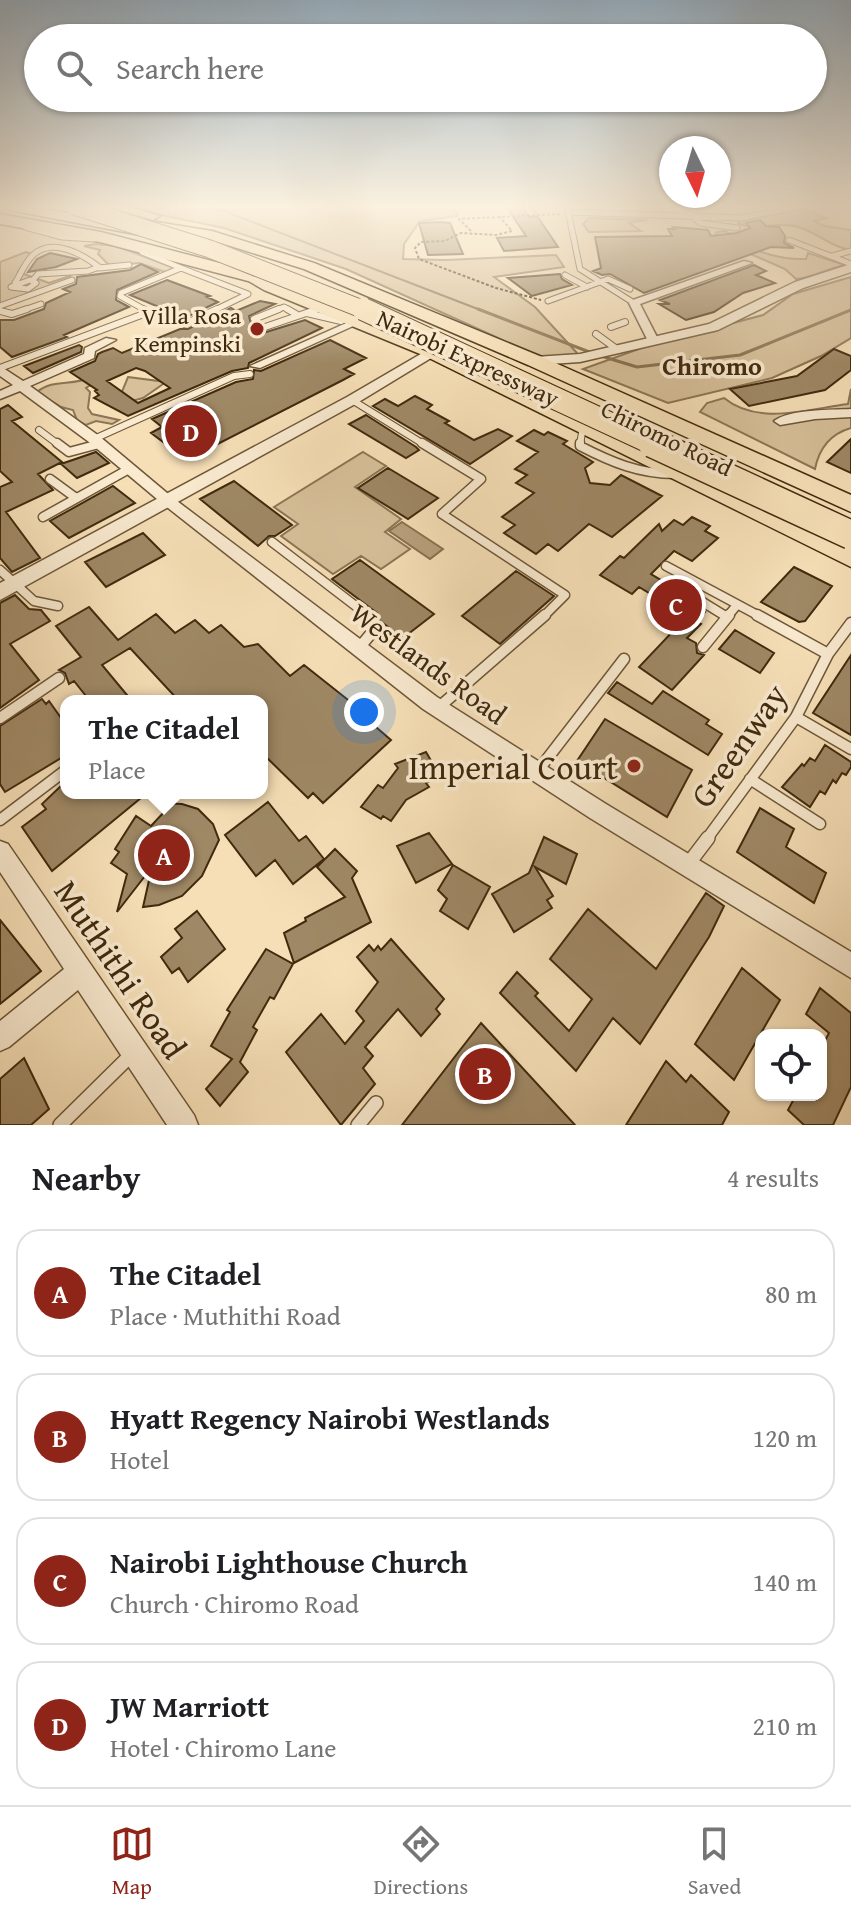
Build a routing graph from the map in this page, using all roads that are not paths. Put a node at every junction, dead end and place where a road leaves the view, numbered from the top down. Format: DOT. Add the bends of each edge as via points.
graph roads {
  1 [pos="31,258"];
  2 [pos="86,258"];
  3 [pos="162,258"];
  4 [pos="171,258"];
  5 [pos="174,258"];
  6 [pos="214,258"];
  7 [pos="235,258"];
  8 [pos="244,258"];
  9 [pos="255,258"];
  10 [pos="285,258"];
  11 [pos="578,258"];
  12 [pos="747,263"];
  13 [pos="129,265"];
  14 [pos="851,266"];
  15 [pos="99,268"];
  16 [pos="181,268"];
  17 [pos="565,275"];
  18 [pos="33,280"];
  19 [pos="72,280"];
  20 [pos="600,282"];
  21 [pos="15,283"];
  22 [pos="270,287"];
  23 [pos="587,287"];
  24 [pos="630,289"];
  25 [pos="19,290"];
  26 [pos="14,301"];
  27 [pos="548,301"];
  28 [pos="634,303"];
  29 [pos="41,304"];
  30 [pos="131,307"];
  31 [pos="0,309"];
  32 [pos="315,310"];
  33 [pos="147,313"];
  34 [pos="296,314"];
  35 [pos="349,318"];
  36 [pos="254,319"];
  37 [pos="625,322"];
  38 [pos="265,327"];
  39 [pos="611,327"];
  40 [pos="596,334"];
  41 [pos="110,340"];
  42 [pos="653,341"];
  43 [pos="611,351"];
  44 [pos="431,352"];
  45 [pos="578,364"];
  46 [pos="0,369"];
  47 [pos="253,370"];
  48 [pos="522,383"];
  49 [pos="22,386"];
  50 [pos="0,395"];
  51 [pos="352,400"];
  52 [pos="851,413"];
  53 [pos="780,421"];
  54 [pos="39,430"];
  55 [pos="96,442"];
  56 [pos="129,469"];
  57 [pos="50,479"];
  58 [pos="76,498"];
  59 [pos="168,501"];
  60 [pos="851,504"];
  61 [pos="43,517"];
  62 [pos="851,520"];
  63 [pos="851,535"];
  64 [pos="272,542"];
  65 [pos="851,558"];
  66 [pos="666,566"];
  67 [pos="4,582"];
  68 [pos="696,598"];
  69 [pos="737,605"];
  70 [pos="58,606"];
  71 [pos="727,617"];
  72 [pos="851,623"];
  73 [pos="703,647"];
  74 [pos="359,648"];
  75 [pos="828,654"];
  76 [pos="624,659"];
  77 [pos="59,678"];
  78 [pos="438,708"];
  79 [pos="796,717"];
  80 [pos="0,718"];
  81 [pos="851,749"];
  82 [pos="536,773"];
  83 [pos="60,775"];
  84 [pos="750,779"];
  85 [pos="0,820"];
  86 [pos="820,824"];
  87 [pos="0,852"];
  88 [pos="688,864"];
  89 [pos="851,966"];
  90 [pos="82,971"];
  91 [pos="0,1038"];
  92 [pos="135,1051"];
  93 [pos="376,1103"];
  94 [pos="60,1125"];
  95 [pos="184,1125"];
  96 [pos="358,1125"];
  1 -- 21 [label="lane"];
  2 -- 15 [label="lane"];
  3 -- 16 [label="lane"];
  4 -- 22 [label="lane"];
  5 -- 48 [label="highway, bridge" via="279,286"];
  6 -- 22 [label="highway, Chiromo Road"];
  7 -- 48 [label="highway, Nairobi Expressway, bridge" via="335,296"];
  8 -- 35 [label="highway" via="280,274 279,283"];
  9 -- 62 [label="highway, Nairobi Expressway, bridge" via="346,293"];
  10 -- 45 [label="highway, Chiromo Road" via="535,361"];
  11 -- 20 [label="lane" via="580,269"];
  12 -- 28 [label="street"];
  13 -- 15 [label="lane"];
  14 -- 42 [label="street" via="713,327"];
  15 -- 18 [label="lane" via="38,274"];
  16 -- 33 [label="lane" via="121,293"];
  16 -- 33 [label="lane" via="248,295 185,324"];
  17 -- 23 [label="lane"];
  18 -- 21 [label="lane"];
  18 -- 25 [label="lane" via="34,287"];
  19 -- 26 [label="lane"];
  20 -- 23 [label="lane"];
  20 -- 24 [label="lane" via="608,279"];
  20 -- 28 [label="lane"];
  21 -- 25 [label="lane" via="12,289"];
  22 -- 32 [label="highway, Chiromo Road"];
  23 -- 27 [label="lane"];
  25 -- 26 [label="lane"];
  26 -- 31 [label="lane"];
  28 -- 42 [label="street"];
  29 -- 31 [label="lane" via="17,313"];
  30 -- 33 [label="lane"];
  32 -- 34 [label="lane"];
  32 -- 35 [label="highway, Chiromo Road"];
  33 -- 46 [label="lane"];
  34 -- 36 [label="lane" via="284,307"];
  34 -- 38 [label="lane"];
  35 -- 44 [label="highway, Chiromo Road"];
  35 -- 47 [label="street"];
  37 -- 39 [label="lane"];
  40 -- 43 [label="lane"];
  41 -- 49 [label="street" via="89,350 90,356"];
  42 -- 43 [label="street"];
  43 -- 45 [label="street"];
  44 -- 51 [label="street"];
  44 -- 65 [label="highway, Chiromo Road"];
  45 -- 60 [label="highway, Chiromo Road"];
  46 -- 49 [label="street, Westlands Road"];
  47 -- 55 [label="lane"];
  48 -- 63 [label="highway, Nairobi Expressway, bridge"];
  49 -- 50 [label="street"];
  49 -- 55 [label="street, Westlands Road"];
  51 -- 59 [label="street"];
  51 -- 78 [label="lane" via="481,479 442,514 565,595"];
  52 -- 53 [label="street"];
  54 -- 55 [label="lane" via="69,452"];
  55 -- 56 [label="street, Westlands Road"];
  56 -- 58 [label="lane"];
  56 -- 59 [label="street, Westlands Road"];
  57 -- 58 [label="lane"];
  58 -- 61 [label="lane"];
  59 -- 67 [label="street"];
  59 -- 74 [label="street, Westlands Road"];
  64 -- 74 [label="lane" via="372,619 374,630"];
  66 -- 69 [label="lane"];
  67 -- 70 [label="lane" via="34,601"];
  68 -- 71 [label="lane"];
  69 -- 71 [label="lane"];
  69 -- 75 [label="lane"];
  71 -- 73 [label="lane"];
  72 -- 75 [label="lane, Greenway"];
  74 -- 78 [label="street, Westlands Road"];
  75 -- 79 [label="lane, Greenway"];
  76 -- 82 [label="lane"];
  77 -- 80 [label="lane"];
  78 -- 82 [label="street, Westlands Road"];
  79 -- 81 [label="lane"];
  79 -- 84 [label="lane, Greenway"];
  82 -- 88 [label="street, Westlands Road"];
  83 -- 85 [label="lane"];
  84 -- 86 [label="lane"];
  84 -- 88 [label="lane, Greenway"];
  87 -- 90 [label="street, Muthithi Road"];
  88 -- 89 [label="street, Westlands Road"];
  90 -- 91 [label="street"];
  90 -- 92 [label="street, Muthithi Road"];
  92 -- 94 [label="lane"];
  92 -- 95 [label="street, Muthithi Road"];
  93 -- 96 [label="lane"];
}
